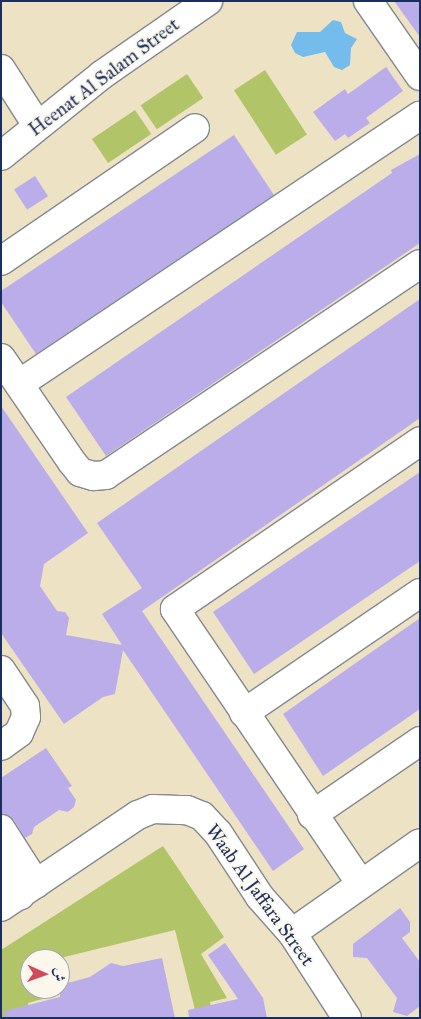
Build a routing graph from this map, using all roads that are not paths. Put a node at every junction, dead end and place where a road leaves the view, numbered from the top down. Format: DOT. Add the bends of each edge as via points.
graph roads {
  1 [pos="208,1"];
  2 [pos="368,1"];
  3 [pos="1,69"];
  4 [pos="420,76"];
  5 [pos="420,116"];
  6 [pos="37,125"];
  7 [pos="195,128"];
  8 [pos="1,156"];
  9 [pos="1,261"];
  10 [pos="420,264"];
  11 [pos="1,358"];
  12 [pos="19,384"];
  13 [pos="420,441"];
  14 [pos="420,593"];
  15 [pos="1,670"];
  16 [pos="244,713"];
  17 [pos="420,741"];
  18 [pos="1,746"];
  19 [pos="312,815"];
  20 [pos="1,829"];
  21 [pos="420,844"];
  22 [pos="1,865"];
  23 [pos="361,884"];
  24 [pos="19,896"];
  25 [pos="292,933"];
  26 [pos="347,1018"];
  1 -- 6 [label="street, Heenat Al Salam Street" via="103,74"];
  2 -- 4 [label="street"];
  3 -- 6 [label="street"];
  5 -- 12 [label="street"];
  6 -- 8 [label="street, Heenat Al Salam Street"];
  7 -- 9 [label="street"];
  10 -- 12 [label="street" via="106,475 80,472"];
  11 -- 12 [label="street"];
  13 -- 16 [label="street" via="176,606 176,613"];
  14 -- 16 [label="street"];
  15 -- 18 [label="street" via="25,706 26,716 19,733"];
  16 -- 19 [label="street"];
  17 -- 19 [label="street"];
  19 -- 23 [label="street"];
  20 -- 24 [label="street"];
  21 -- 23 [label="street"];
  22 -- 24 [label="street"];
  23 -- 25 [label="street"];
  24 -- 25 [label="street, Waab Al Jaffara Street" via="138,815 153,809 187,810 202,816 218,833 260,898"];
  25 -- 26 [label="street, Waab Al Jaffara Street"];
}
